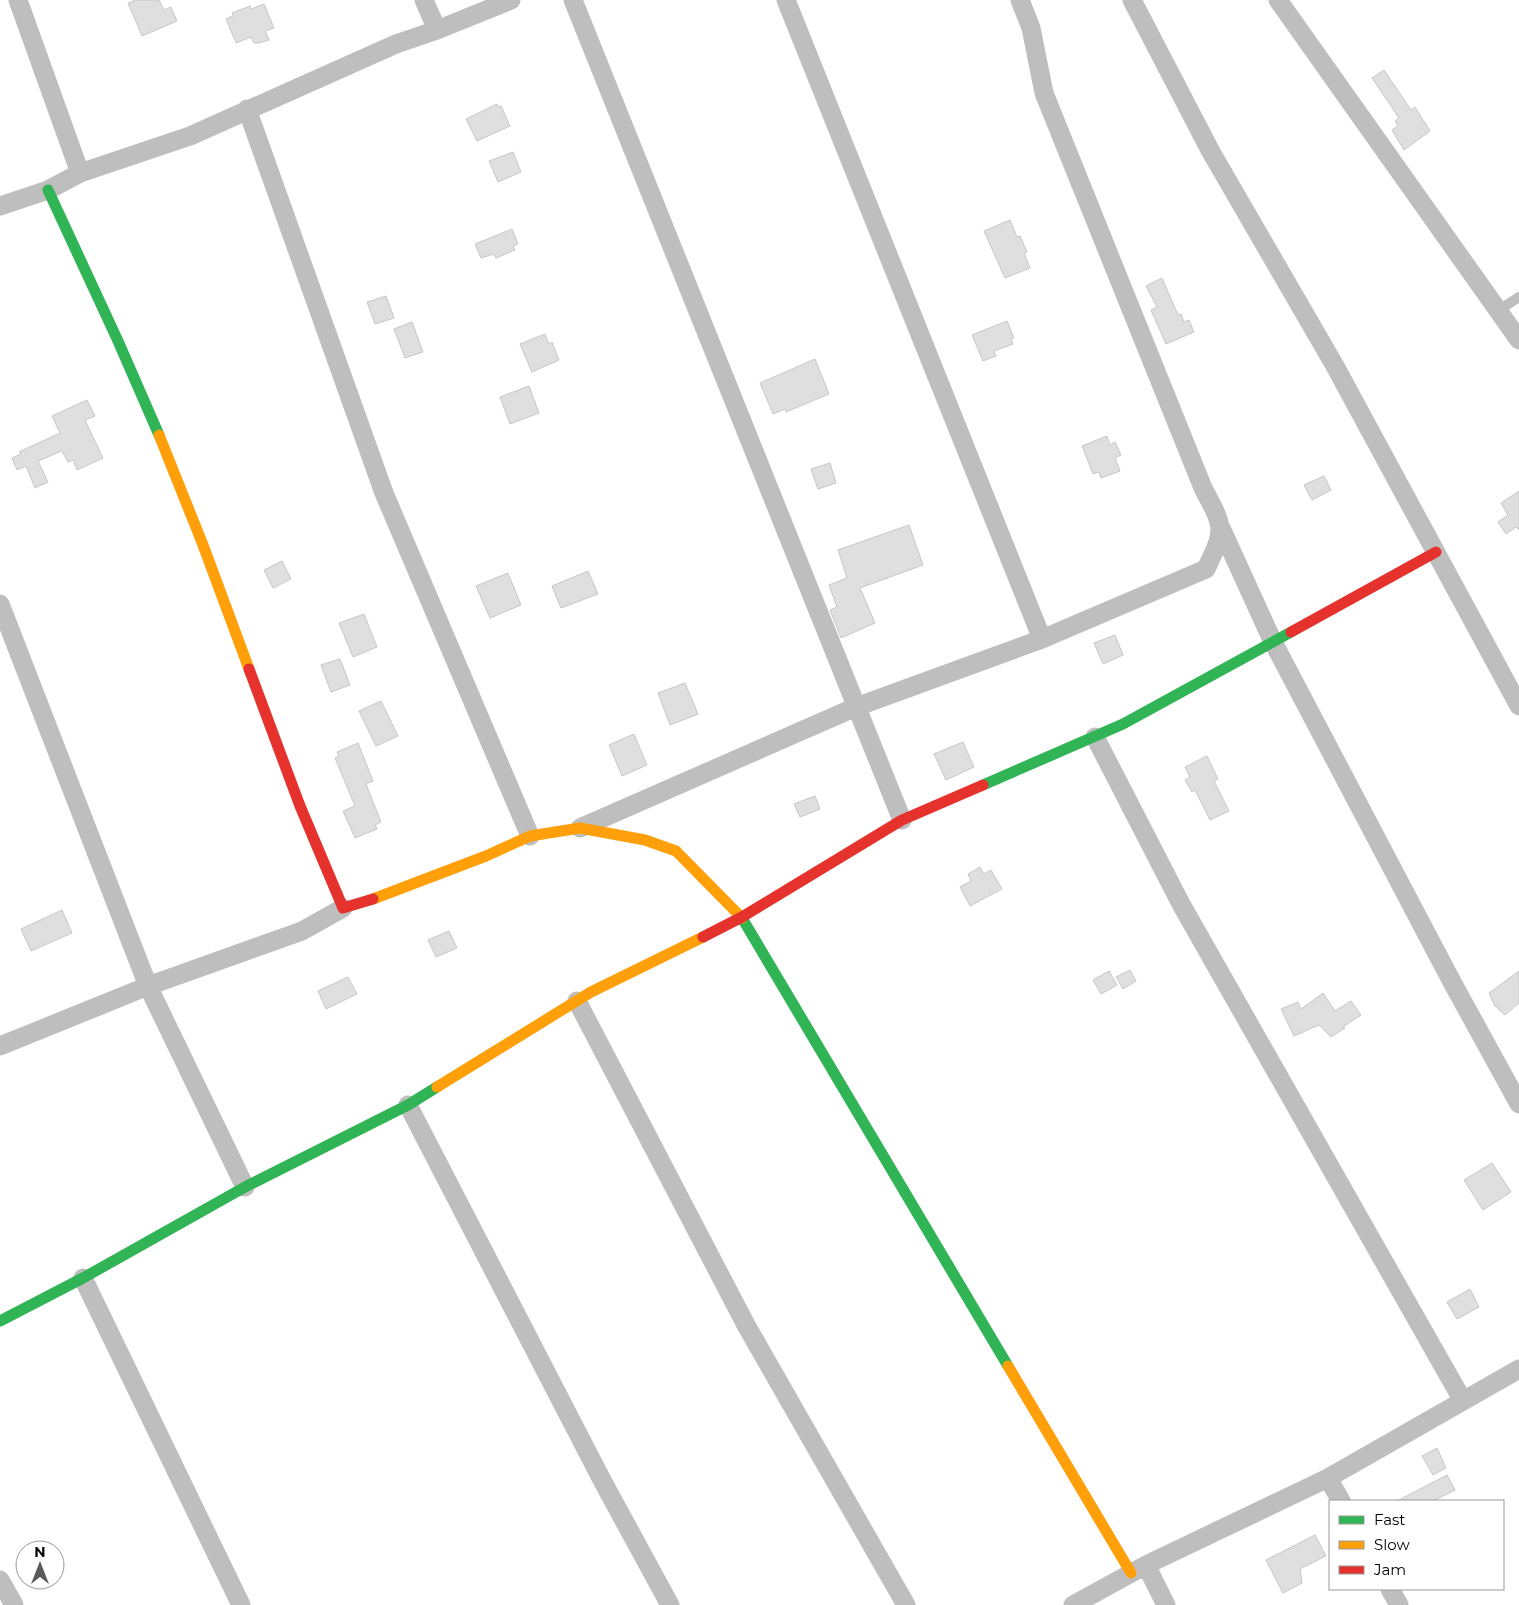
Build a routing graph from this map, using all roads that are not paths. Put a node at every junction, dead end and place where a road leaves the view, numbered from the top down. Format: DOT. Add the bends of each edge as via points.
graph roads {
  1 [pos="18,0"];
  2 [pos="424,0"];
  3 [pos="511,0"];
  4 [pos="573,0"];
  5 [pos="786,0"];
  6 [pos="1020,0"];
  7 [pos="1278,0"];
  8 [pos="1133,1"];
  9 [pos="436,30"];
  10 [pos="247,109"];
  11 [pos="80,173"];
  12 [pos="48,190"];
  13 [pos="0,206"];
  14 [pos="1519,297"];
  15 [pos="1499,310"];
  16 [pos="1519,340"];
  17 [pos="1221,528"];
  18 [pos="1436,552"];
  19 [pos="0,604"];
  20 [pos="1042,639"];
  21 [pos="1273,642"];
  22 [pos="1519,706"];
  23 [pos="856,707"];
  24 [pos="1094,737"];
  25 [pos="902,820"];
  26 [pos="580,828"];
  27 [pos="530,836"];
  28 [pos="343,908"];
  29 [pos="742,917"];
  30 [pos="148,986"];
  31 [pos="577,1001"];
  32 [pos="0,1046"];
  33 [pos="1519,1104"];
  34 [pos="408,1105"];
  35 [pos="245,1187"];
  36 [pos="83,1278"];
  37 [pos="0,1321"];
  38 [pos="1519,1369"];
  39 [pos="1464,1401"];
  40 [pos="1328,1478"];
  41 [pos="1340,1500"];
  42 [pos="1138,1569"];
  43 [pos="0,1580"];
  44 [pos="1391,1590"];
  45 [pos="14,1605"];
  46 [pos="241,1605"];
  47 [pos="670,1605"];
  48 [pos="906,1605"];
  49 [pos="1073,1605"];
  50 [pos="1166,1605"];
  51 [pos="1399,1605"];
  1 -- 11 [label="street"];
  2 -- 9 [label="street"];
  3 -- 9 [label="street"];
  4 -- 23 [label="street"];
  5 -- 20 [label="street"];
  6 -- 17 [label="street" via="1031,28 1044,93"];
  7 -- 15 [label="street"];
  8 -- 18 [label="street" via="1211,152 1335,366"];
  9 -- 10 [label="street" via="396,44"];
  10 -- 11 [label="street" via="190,136"];
  10 -- 27 [label="street" via="384,493"];
  11 -- 12 [label="street"];
  12 -- 13 [label="street"];
  12 -- 28 [label="street" via="106,313 182,493 274,740"];
  14 -- 15 [label="lane"];
  15 -- 16 [label="street"];
  17 -- 20 [label="street" via="1219,542 1206,569"];
  17 -- 21 [label="street"];
  18 -- 21 [label="street"];
  18 -- 22 [label="street"];
  19 -- 30 [label="street"];
  20 -- 23 [label="street"];
  21 -- 24 [label="street"];
  21 -- 33 [label="street"];
  23 -- 25 [label="street"];
  23 -- 26 [label="street"];
  24 -- 25 [label="street"];
  24 -- 39 [label="street" via="1181,904"];
  25 -- 29 [label="street"];
  26 -- 27 [label="street"];
  26 -- 29 [label="street" via="645,840 676,851"];
  27 -- 28 [label="street" via="391,893"];
  28 -- 30 [label="street" via="302,931"];
  29 -- 31 [label="street"];
  29 -- 42 [label="street"];
  30 -- 32 [label="street"];
  30 -- 35 [label="street"];
  31 -- 34 [label="street"];
  31 -- 48 [label="street" via="746,1325"];
  34 -- 35 [label="street"];
  34 -- 47 [label="street"];
  35 -- 36 [label="street"];
  36 -- 37 [label="street"];
  36 -- 46 [label="street"];
  38 -- 39 [label="street"];
  39 -- 40 [label="street"];
  40 -- 41 [label="street"];
  40 -- 42 [label="street"];
  42 -- 49 [label="street"];
  42 -- 50 [label="street"];
  43 -- 45 [label="street"];
  44 -- 51 [label="street"];
}
